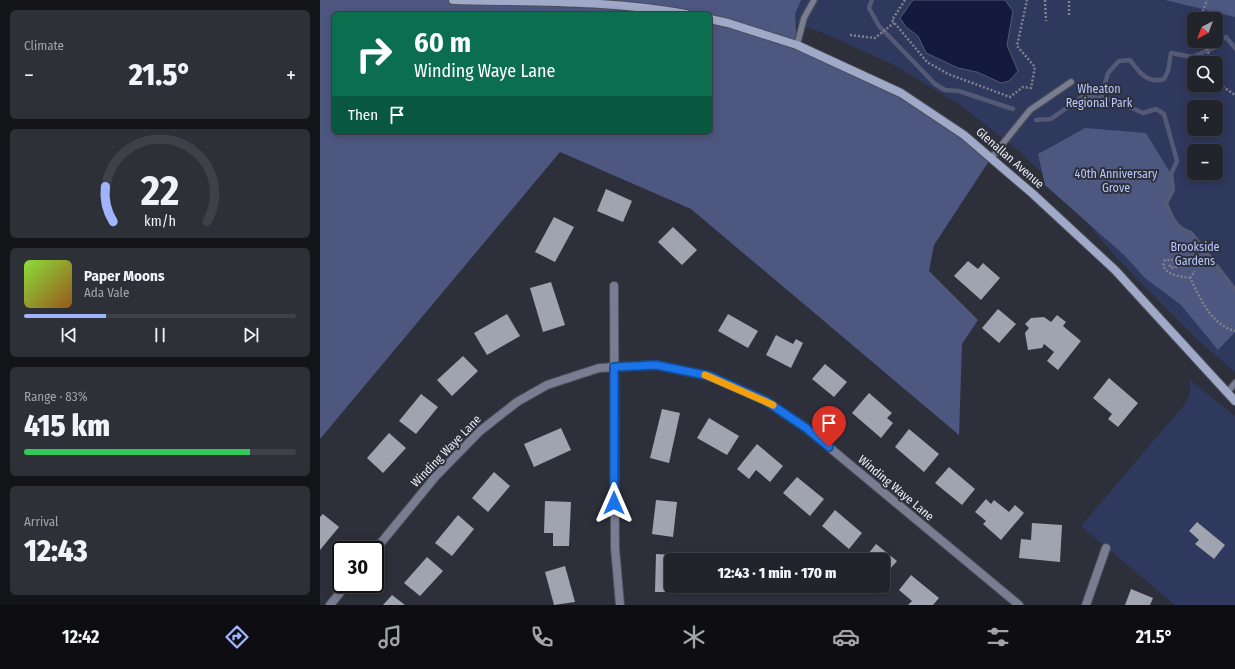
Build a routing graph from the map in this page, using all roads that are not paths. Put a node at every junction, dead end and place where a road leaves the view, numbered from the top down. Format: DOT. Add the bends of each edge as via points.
graph roads {
  1 [pos="453,0"];
  2 [pos="814,0"];
  3 [pos="676,12"];
  4 [pos="712,19"];
  5 [pos="797,45"];
  6 [pos="1071,82"];
  7 [pos="992,158"];
  8 [pos="614,286"];
  9 [pos="614,367"];
  10 [pos="1235,383"];
  11 [pos="1227,393"];
  12 [pos="1235,402"];
  13 [pos="383,541"];
  14 [pos="1106,548"];
  15 [pos="340,593"];
  16 [pos="330,605"];
  17 [pos="620,605"];
  18 [pos="1019,605"];
  19 [pos="1086,605"];
  1 -- 3 [label="street" via="592,3"];
  2 -- 5 [label="lane" via="804,18"];
  4 -- 5 [label="street, Glenallan Avenue"];
  5 -- 7 [label="street, Glenallan Avenue" via="901,92 964,135"];
  6 -- 7 [label="lane" via="1030,110"];
  7 -- 11 [label="street, Glenallan Avenue" via="1115,270"];
  8 -- 9 [label="street"];
  9 -- 13 [label="street, Winding Waye Lane" via="599,368 547,385 517,402 480,431 452,459"];
  9 -- 17 [label="street" via="614,548"];
  9 -- 18 [label="street, Winding Waye Lane" via="656,365 710,376 766,401 806,428"];
  10 -- 11 [label="lane"];
  11 -- 12 [label="street, Glenallan Avenue"];
  14 -- 19 [label="street"];
  15 -- 16 [label="street"];
}
